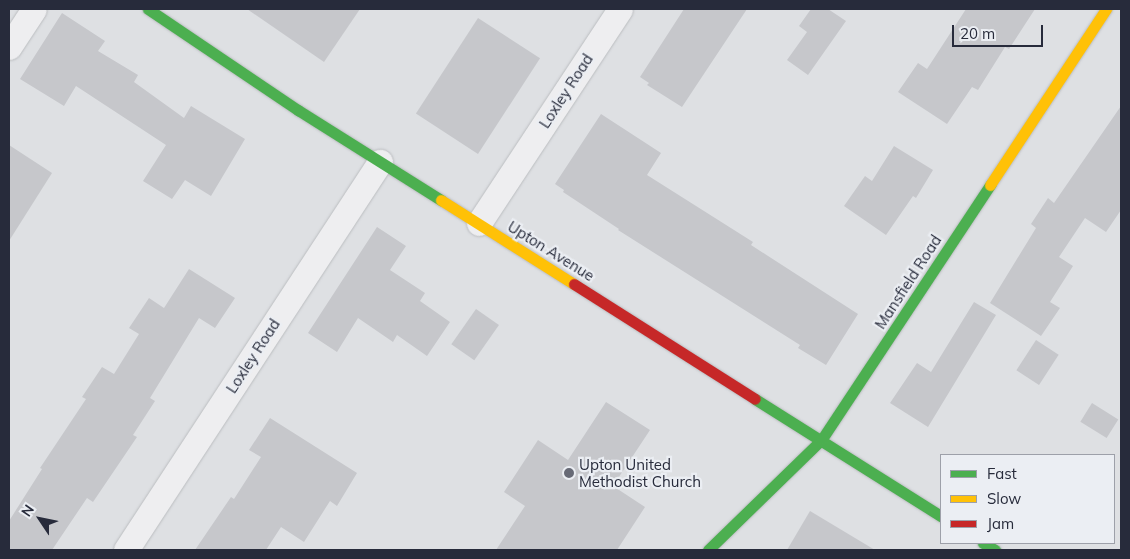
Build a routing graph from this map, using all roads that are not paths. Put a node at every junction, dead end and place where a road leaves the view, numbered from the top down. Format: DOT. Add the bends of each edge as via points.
graph roads {
  1 [pos="34,9"];
  2 [pos="148,9"];
  3 [pos="620,9"];
  4 [pos="1106,9"];
  5 [pos="9,47"];
  6 [pos="380,162"];
  7 [pos="479,223"];
  8 [pos="822,439"];
  9 [pos="940,515"];
  10 [pos="126,550"];
  11 [pos="708,550"];
  1 -- 5 [label="street"];
  2 -- 6 [label="street, Upton Avenue"];
  3 -- 7 [label="street, Loxley Road"];
  4 -- 8 [label="street, Mansfield Road"];
  6 -- 7 [label="street, Upton Avenue"];
  6 -- 10 [label="street, Loxley Road"];
  7 -- 8 [label="street, Upton Avenue"];
  8 -- 9 [label="street, Upton Avenue"];
  8 -- 11 [label="street, Mansfield Road"];
}
